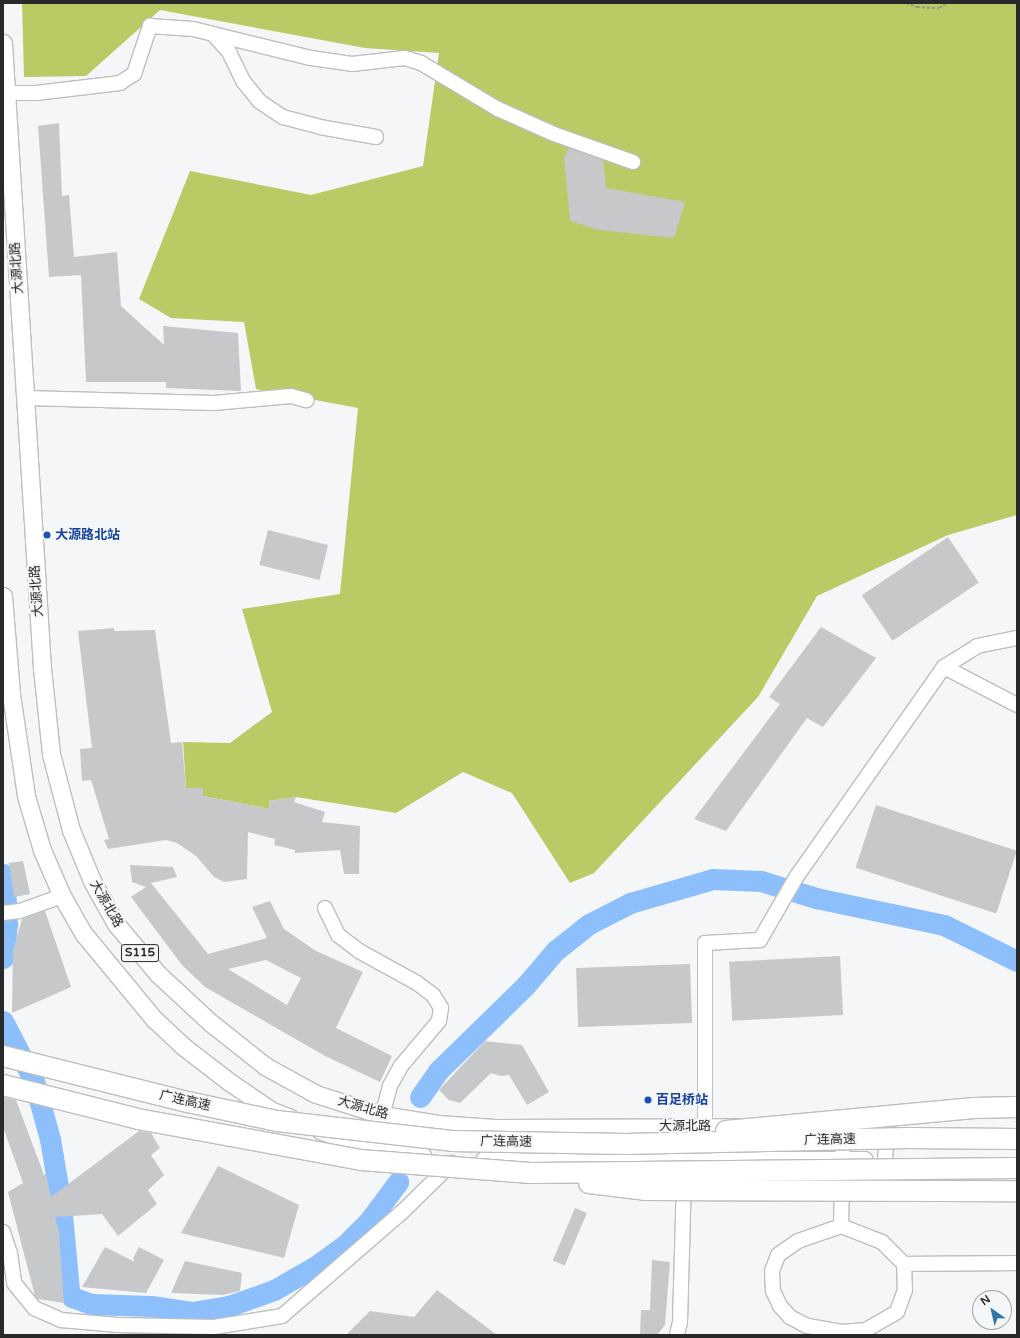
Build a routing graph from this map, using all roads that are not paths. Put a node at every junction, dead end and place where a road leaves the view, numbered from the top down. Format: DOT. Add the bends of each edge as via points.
graph roads {
  1 [pos="213,34"];
  2 [pos="3,43"];
  3 [pos="6,94"];
  4 [pos="376,137"];
  5 [pos="633,162"];
  6 [pos="25,398"];
  7 [pos="306,400"];
  8 [pos="3,596"];
  9 [pos="1017,638"];
  10 [pos="944,667"];
  11 [pos="6,669"];
  12 [pos="1017,705"];
  13 [pos="62,896"];
  14 [pos="325,908"];
  15 [pos="3,913"];
  16 [pos="3,1056"];
  17 [pos="3,1085"];
  18 [pos="1017,1107"];
  19 [pos="382,1115"];
  20 [pos="706,1126"];
  21 [pos="843,1129"];
  22 [pos="886,1129"];
  23 [pos="1017,1129"];
  24 [pos="1017,1139"];
  25 [pos="612,1144"];
  26 [pos="457,1159"];
  27 [pos="684,1159"];
  28 [pos="842,1160"];
  29 [pos="885,1160"];
  30 [pos="1017,1161"];
  31 [pos="1017,1168"];
  32 [pos="488,1170"];
  33 [pos="1017,1190"];
  34 [pos="841,1226"];
  35 [pos="3,1232"];
  36 [pos="1017,1262"];
  37 [pos="904,1264"];
  38 [pos="677,1335"];
  1 -- 3 [label="street" via="193,29 150,26 134,74 120,82 36,93"];
  1 -- 4 [label="street" via="229,52 243,81 259,101 283,117"];
  1 -- 5 [label="street" via="311,58 352,64 405,58 421,63 498,109 554,134"];
  2 -- 3 [label="main road, 大源北路 / S115"];
  3 -- 6 [label="main road, 大源北路 / S115"];
  6 -- 7 [label="street" via="214,403 291,396"];
  6 -- 19 [label="main road, 大源北路 / S115" via="42,668 51,754 71,830 92,881 116,924 158,974 211,1023 265,1066 316,1094"];
  8 -- 11 [label="main road, S115"];
  9 -- 10 [label="street" via="977,646"];
  10 -- 12 [label="street"];
  10 -- 20 [label="street" via="797,876 760,940 705,943"];
  11 -- 13 [label="main road, S115" via="26,796 42,850"];
  13 -- 15 [label="street" via="20,911"];
  13 -- 26 [label="main road, S115" via="83,933 154,1019 184,1047 272,1111 354,1143 389,1152"];
  14 -- 19 [label="street" via="338,935 359,951 434,995 441,1008 439,1021 401,1066 390,1086"];
  16 -- 25 [label="highway, 广连高速, bridge" via="188,1102 277,1121 452,1141"];
  17 -- 32 [label="highway, 广连高速, bridge" via="138,1119 361,1160"];
  18 -- 25 [label="highway, bridge" via="801,1122"];
  19 -- 20 [label="main road, 大源北路 / S115" via="438,1124 496,1128"];
  20 -- 21 [label="main road, 大源北路 / S115"];
  21 -- 22 [label="main road, 大源北路 / S115"];
  21 -- 28 [label="street"];
  22 -- 23 [label="main road, 大源北路 / S115"];
  22 -- 29 [label="street"];
  24 -- 25 [label="highway, 广连高速, bridge" via="909,1138"];
  26 -- 27 [label="main road, S115"];
  26 -- 35 [label="street" via="397,1217 282,1316 214,1327 118,1325 61,1320 34,1308 14,1283 10,1253"];
  27 -- 28 [label="main road, S115"];
  27 -- 38 [label="street" via="680,1322"];
  28 -- 29 [label="main road, S115"];
  28 -- 34 [label="street"];
  29 -- 30 [label="main road, S115"];
  31 -- 32 [label="highway, 广连高速, bridge" via="531,1173"];
  32 -- 33 [label="highway, bridge" via="645,1190"];
  34 -- 37 [label="street" via="882,1242"];
  34 -- 37 [label="street" via="798,1241 778,1255 772,1271 773,1291 780,1306 790,1318 824,1330 866,1330 896,1312 905,1290"];
  36 -- 37 [label="street"];
}
